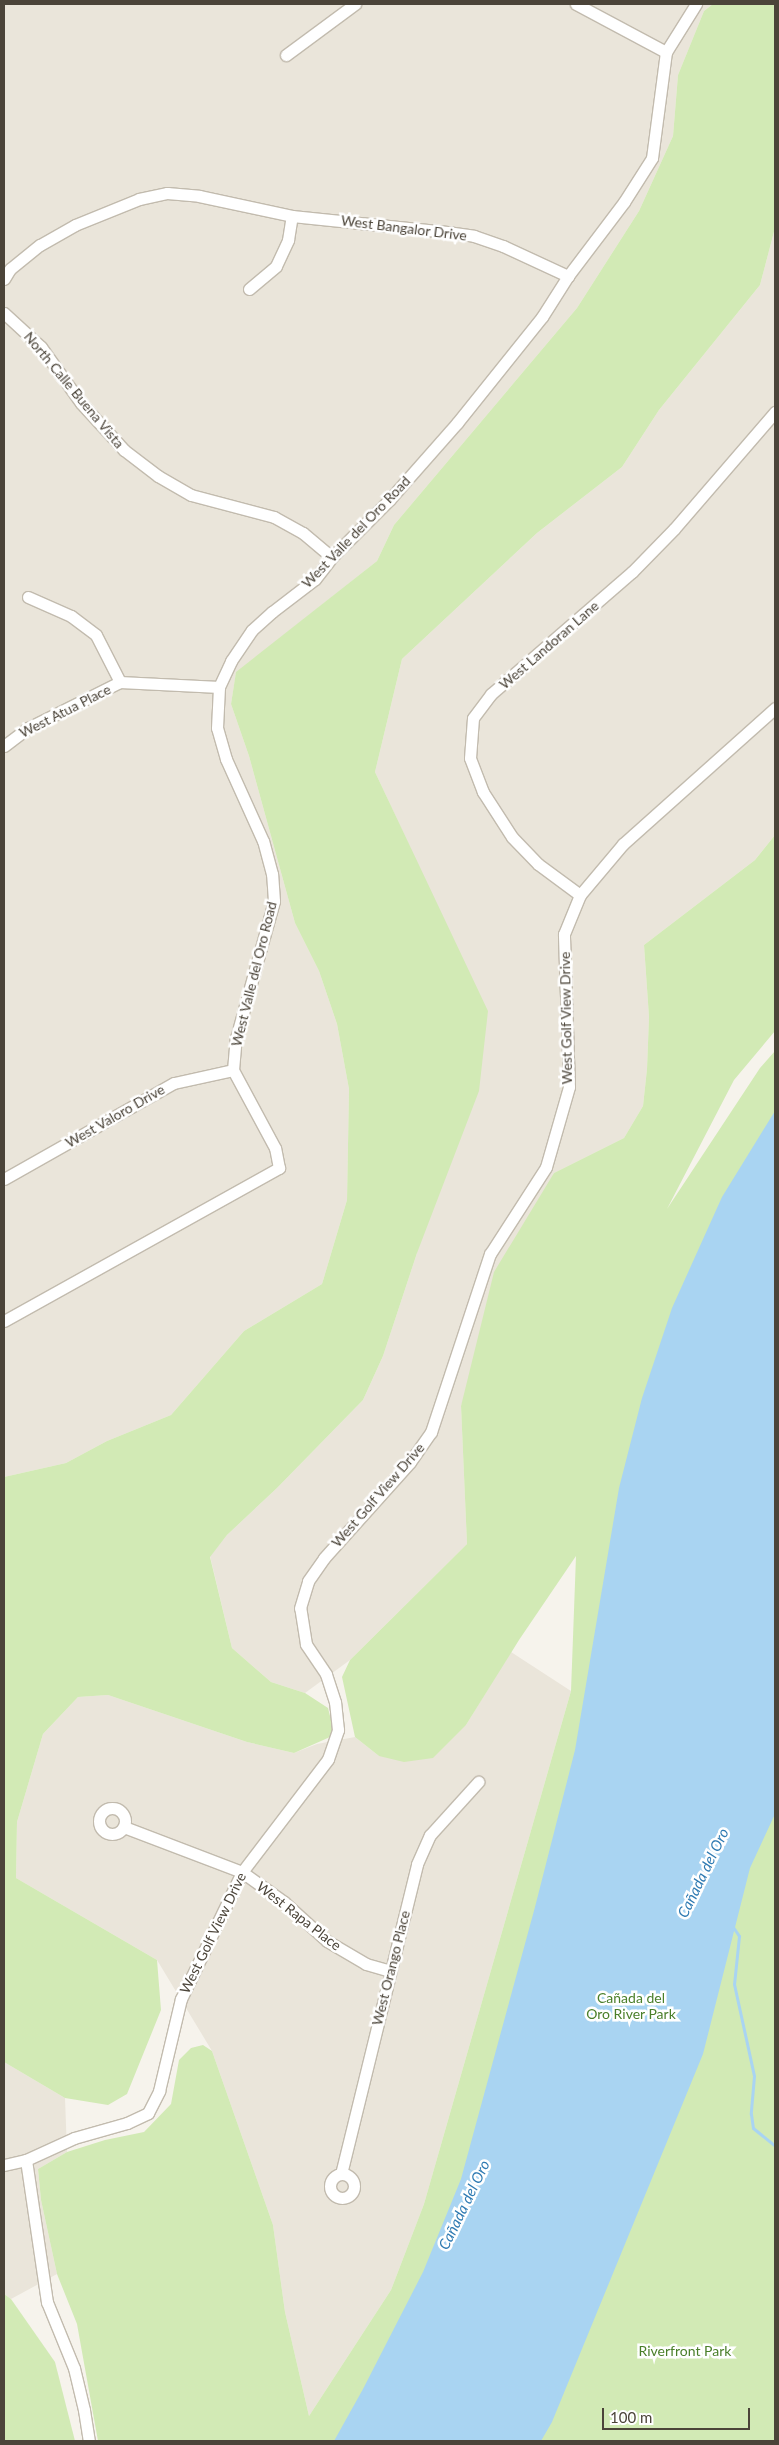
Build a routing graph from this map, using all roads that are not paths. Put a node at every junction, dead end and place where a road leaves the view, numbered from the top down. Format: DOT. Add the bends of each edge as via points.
graph roads {
  1 [pos="355,4"];
  2 [pos="576,4"];
  3 [pos="696,4"];
  4 [pos="666,52"];
  5 [pos="286,55"];
  6 [pos="292,216"];
  7 [pos="568,276"];
  8 [pos="4,279"];
  9 [pos="249,290"];
  10 [pos="4,313"];
  11 [pos="775,412"];
  12 [pos="332,557"];
  13 [pos="28,597"];
  14 [pos="120,682"];
  15 [pos="219,688"];
  16 [pos="775,708"];
  17 [pos="4,746"];
  18 [pos="580,894"];
  19 [pos="233,1070"];
  20 [pos="4,1179"];
  21 [pos="4,1321"];
  22 [pos="478,1782"];
  23 [pos="124,1827"];
  24 [pos="242,1872"];
  25 [pos="390,1971"];
  26 [pos="26,2160"];
  27 [pos="4,2165"];
  28 [pos="342,2174"];
  29 [pos="88,2441"];
  1 -- 5 [label="street"];
  2 -- 4 [label="street"];
  3 -- 4 [label="street, West Valle del Oro Road"];
  4 -- 7 [label="street, West Valle del Oro Road" via="652,158 624,202"];
  6 -- 7 [label="street, West Bangalor Drive" via="474,236"];
  6 -- 8 [label="street, West Bangalor Drive" via="199,196 167,193 139,199 75,225 40,245 10,269"];
  6 -- 9 [label="street" via="288,240 276,266"];
  7 -- 12 [label="street, West Valle del Oro Road" via="542,317 457,423 390,499"];
  10 -- 12 [label="street, North Calle Buena Vista" via="41,347 81,403 124,450 158,476 191,495 274,517 303,533"];
  11 -- 18 [label="street, West Landoran Lane" via="674,529 632,572 491,694 473,718 470,758 483,792 512,837 538,864"];
  12 -- 15 [label="street, West Valle del Oro Road" via="315,579 252,630 231,661"];
  13 -- 14 [label="street" via="71,616 96,635"];
  14 -- 15 [label="street, West Atua Place"];
  14 -- 17 [label="street, West Atua Place" via="28,728"];
  15 -- 19 [label="street, West Valle del Oro Road" via="217,728 226,759 262,841 272,874 274,901 236,1038"];
  16 -- 18 [label="street, West Golf View Drive" via="623,844"];
  18 -- 24 [label="street, West Golf View Drive" via="564,934 569,1087 546,1167 490,1254 431,1432 410,1462 324,1558 308,1581 300,1608 306,1644 326,1674 335,1702 338,1730 328,1759"];
  19 -- 20 [label="street, West Valoro Drive" via="174,1083"];
  19 -- 21 [label="street" via="275,1148 279,1168"];
  22 -- 25 [label="street, West Orango Place" via="442,1820 422,1850"];
  23 -- 24 [label="street, West Rapa Place"];
  24 -- 25 [label="street, West Rapa Place" via="284,1902 327,1941 366,1964"];
  24 -- 26 [label="street, West Golf View Drive" via="181,1999 159,2091 148,2113 127,2123 74,2138"];
  25 -- 28 [label="street, West Orango Place"];
  26 -- 27 [label="street, West Golf View Drive"];
  26 -- 29 [label="street" via="47,2302 74,2368"];
}
